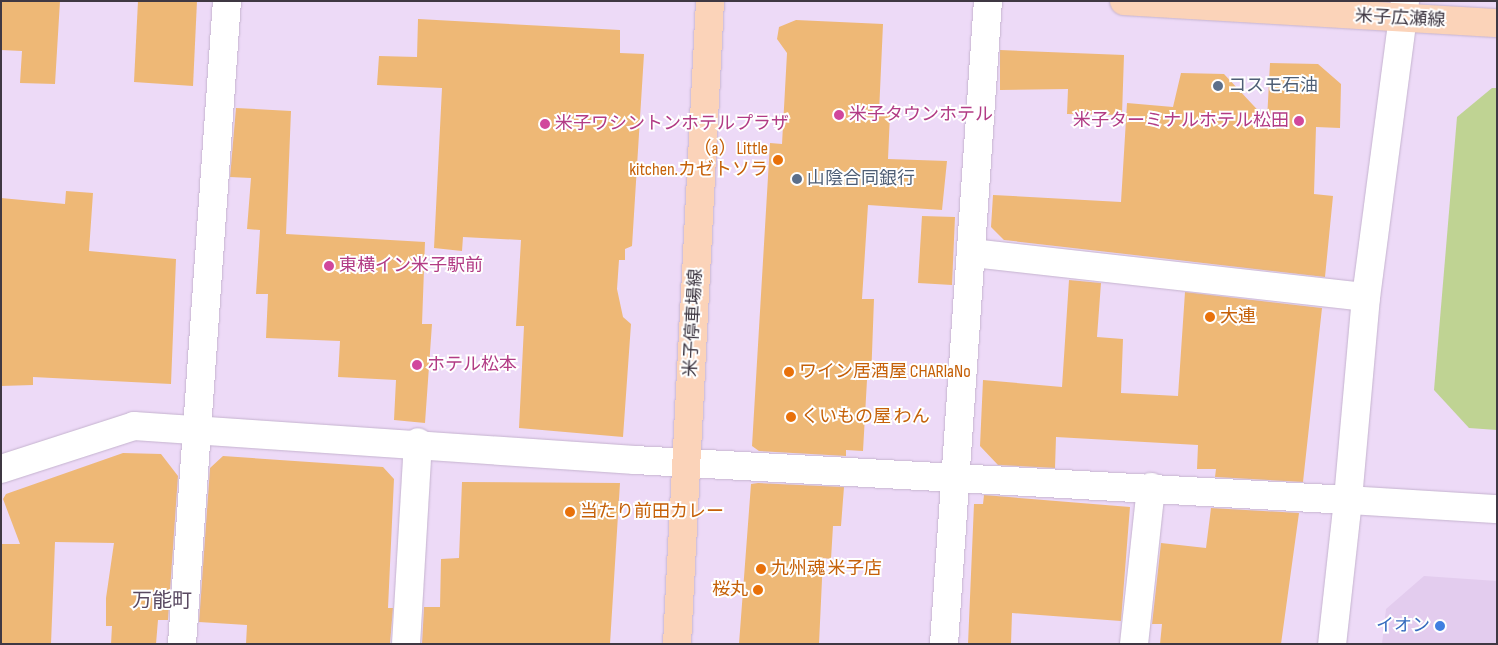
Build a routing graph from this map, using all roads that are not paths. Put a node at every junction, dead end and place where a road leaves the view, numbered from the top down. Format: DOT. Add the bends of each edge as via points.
graph roads {
  1 [pos="227,1"];
  2 [pos="710,1"];
  3 [pos="988,1"];
  4 [pos="1124,1"];
  5 [pos="1403,11"];
  6 [pos="1497,23"];
  7 [pos="972,253"];
  8 [pos="1366,297"];
  9 [pos="194,428"];
  10 [pos="418,442"];
  11 [pos="687,462"];
  12 [pos="1,469"];
  13 [pos="953,474"];
  14 [pos="1151,487"];
  15 [pos="1348,500"];
  16 [pos="1497,508"];
  17 [pos="182,644"];
  18 [pos="406,644"];
  19 [pos="677,644"];
  20 [pos="944,644"];
  21 [pos="1134,644"];
  22 [pos="1332,644"];
  1 -- 9 [label="street"];
  2 -- 11 [label="main road, 米子停車場線"];
  3 -- 7 [label="street"];
  4 -- 5 [label="main road, 米子広瀬線"];
  5 -- 6 [label="main road, 米子広瀬線"];
  5 -- 8 [label="street"];
  7 -- 8 [label="street"];
  7 -- 13 [label="street"];
  8 -- 15 [label="street"];
  9 -- 10 [label="street"];
  9 -- 12 [label="street" via="134,426"];
  9 -- 17 [label="street"];
  10 -- 11 [label="street"];
  10 -- 18 [label="street"];
  11 -- 13 [label="street"];
  11 -- 19 [label="main road, 米子停車場線"];
  13 -- 14 [label="street"];
  13 -- 20 [label="street"];
  14 -- 15 [label="street"];
  14 -- 21 [label="street"];
  15 -- 16 [label="street"];
  15 -- 22 [label="street"];
}
